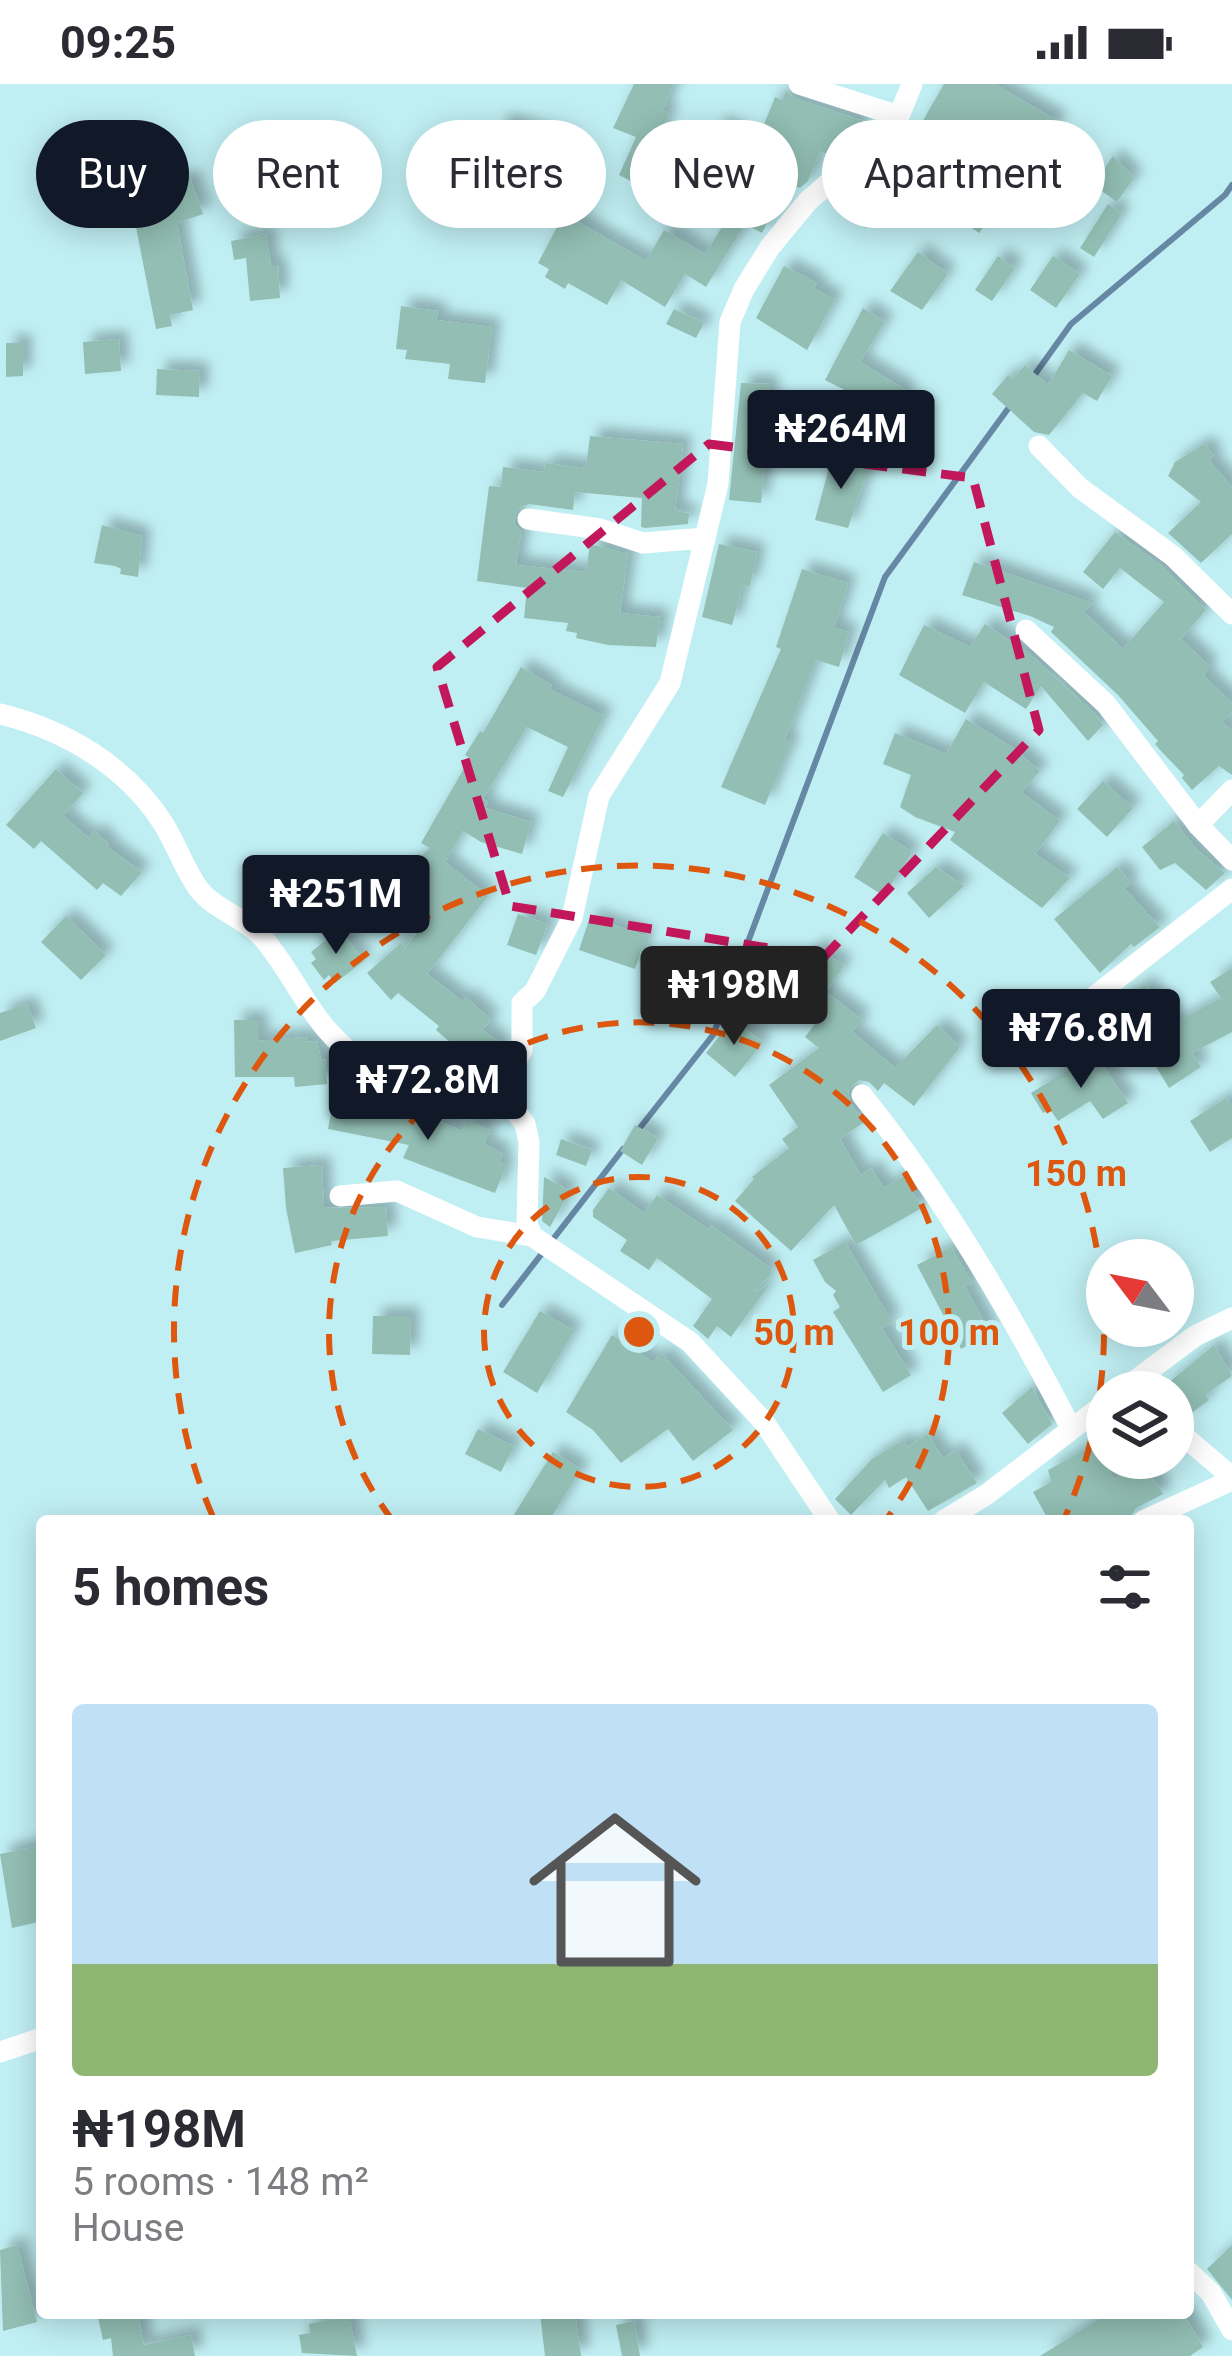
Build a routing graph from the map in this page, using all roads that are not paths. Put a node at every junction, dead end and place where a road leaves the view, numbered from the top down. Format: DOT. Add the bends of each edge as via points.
graph roads {
  1 [pos="799,84"];
  2 [pos="912,84"];
  3 [pos="899,116"];
  4 [pos="1040,446"];
  5 [pos="528,519"];
  6 [pos="705,538"];
  7 [pos="1232,614"];
  8 [pos="1026,630"];
  9 [pos="0,714"];
  10 [pos="1232,790"];
  11 [pos="1198,825"];
  12 [pos="1232,860"];
  13 [pos="1232,889"];
  14 [pos="1090,1000"];
  15 [pos="493,1081"];
  16 [pos="862,1095"];
  17 [pos="340,1196"];
  18 [pos="532,1236"];
  19 [pos="1232,1318"];
  20 [pos="1149,1371"];
  21 [pos="1086,1417"];
  22 [pos="1071,1428"];
  23 [pos="1194,1446"];
  24 [pos="1232,1479"];
  25 [pos="826,1515"];
  26 [pos="953,1515"];
  27 [pos="1156,1515"];
  28 [pos="36,2040"];
  29 [pos="0,2052"];
  30 [pos="1194,2277"];
  31 [pos="1232,2330"];
  1 -- 3 [label="street"];
  2 -- 3 [label="street"];
  3 -- 6 [label="street" via="808,201 744,290 726,344 718,484"];
  4 -- 7 [label="street"];
  5 -- 6 [label="street" via="644,543"];
  6 -- 15 [label="street" via="670,682 599,796 572,918 522,1003 522,1050 504,1082"];
  8 -- 11 [label="street" via="1106,704"];
  9 -- 15 [label="street" via="77,744 139,790 199,889 261,935 319,1023 367,1063"];
  10 -- 11 [label="street"];
  11 -- 12 [label="street"];
  13 -- 14 [label="street"];
  15 -- 18 [label="street" via="526,1124"];
  16 -- 22 [label="street" via="976,1260"];
  17 -- 18 [label="street" via="398,1191 476,1227"];
  18 -- 25 [label="street" via="690,1342 764,1422"];
  19 -- 20 [label="street"];
  21 -- 22 [label="street"];
  22 -- 26 [label="street"];
  23 -- 24 [label="street"];
  24 -- 27 [label="street"];
  28 -- 29 [label="street"];
  30 -- 31 [label="street"];
}
